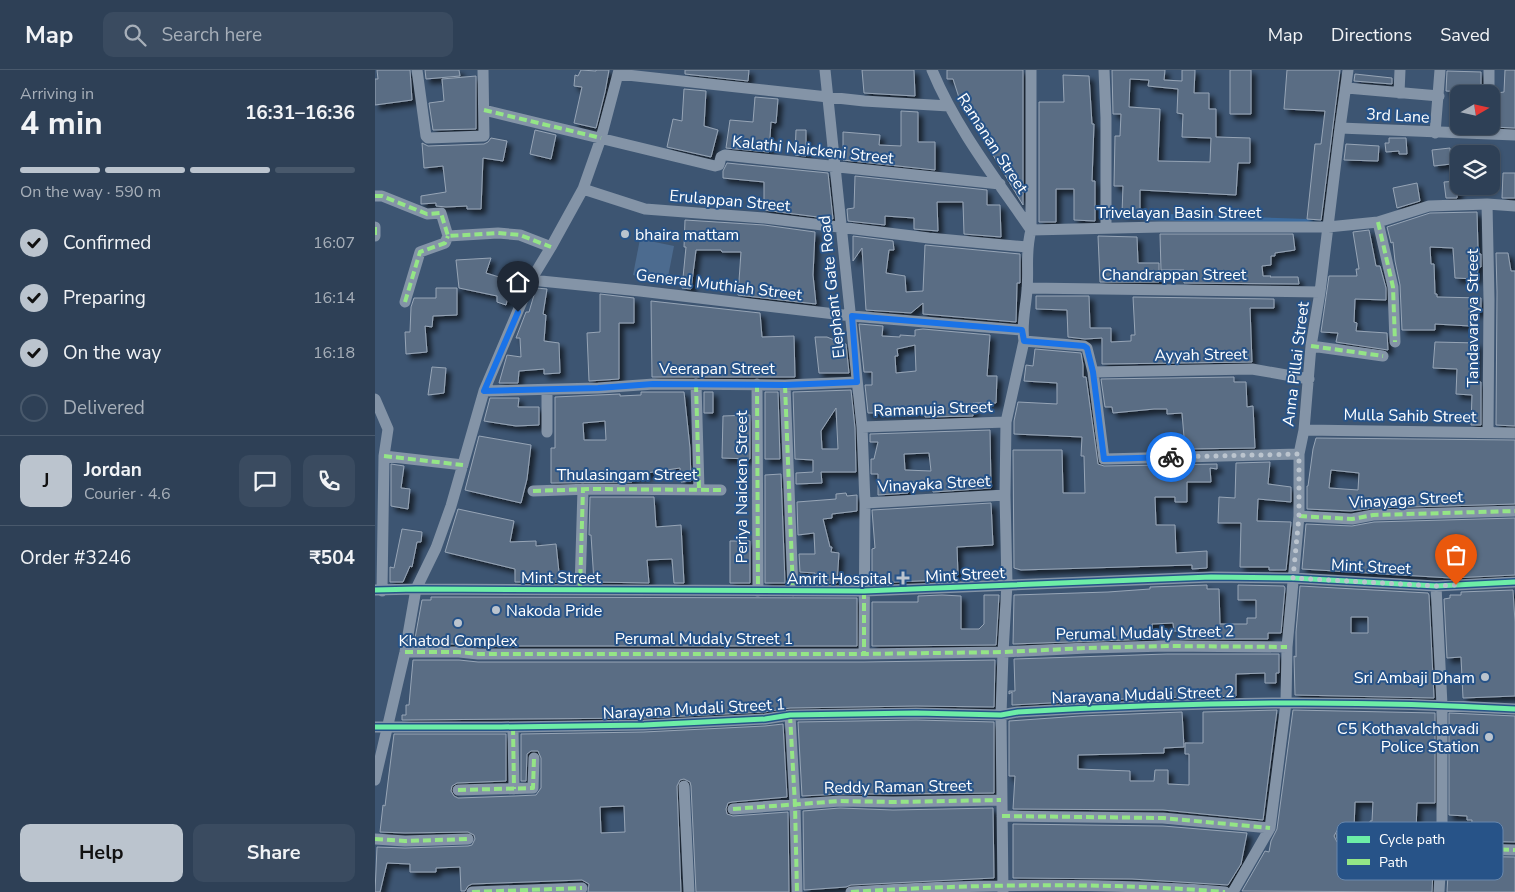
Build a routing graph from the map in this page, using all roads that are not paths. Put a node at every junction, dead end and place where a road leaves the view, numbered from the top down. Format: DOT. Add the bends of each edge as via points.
graph roads {
  1 [pos="417,70"];
  2 [pos="483,70"];
  3 [pos="825,70"];
  4 [pos="933,70"];
  5 [pos="1031,70"];
  6 [pos="1104,70"];
  7 [pos="1349,70"];
  8 [pos="1400,70"];
  9 [pos="1440,70"];
  10 [pos="1489,70"];
  11 [pos="619,72"];
  12 [pos="1489,85"];
  13 [pos="1347,88"];
  14 [pos="1399,93"];
  15 [pos="1439,96"];
  16 [pos="829,97"];
  17 [pos="949,106"];
  18 [pos="484,110"];
  19 [pos="1340,128"];
  20 [pos="1450,132"];
  21 [pos="1435,133"];
  22 [pos="1500,133"];
  23 [pos="1515,135"];
  24 [pos="601,138"];
  25 [pos="836,167"];
  26 [pos="1000,184"];
  27 [pos="583,189"];
  28 [pos="375,196"];
  29 [pos="1487,204"];
  30 [pos="1515,206"];
  31 [pos="1378,222"];
  32 [pos="375,227"];
  33 [pos="1328,227"];
  34 [pos="841,228"];
  35 [pos="1106,228"];
  36 [pos="1031,230"];
  37 [pos="375,236"];
  38 [pos="448,236"];
  39 [pos="551,247"];
  40 [pos="1027,247"];
  41 [pos="531,280"];
  42 [pos="1027,288"];
  43 [pos="1320,292"];
  44 [pos="405,302"];
  45 [pos="852,316"];
  46 [pos="1023,336"];
  47 [pos="1395,342"];
  48 [pos="1311,346"];
  49 [pos="1383,356"];
  50 [pos="1093,372"];
  51 [pos="1309,379"];
  52 [pos="857,382"];
  53 [pos="696,384"];
  54 [pos="757,384"];
  55 [pos="785,385"];
  56 [pos="547,390"];
  57 [pos="484,391"];
  58 [pos="375,399"];
  59 [pos="1005,422"];
  60 [pos="862,426"];
  61 [pos="1304,430"];
  62 [pos="547,432"];
  63 [pos="1488,432"];
  64 [pos="1515,433"];
  65 [pos="1299,454"];
  66 [pos="385,456"];
  67 [pos="463,465"];
  68 [pos="583,489"];
  69 [pos="699,490"];
  70 [pos="721,490"];
  71 [pos="533,492"];
  72 [pos="1005,495"];
  73 [pos="865,503"];
  74 [pos="1515,511"];
  75 [pos="1299,516"];
  76 [pos="1293,578"];
  77 [pos="1515,582"];
  78 [pos="1007,584"];
  79 [pos="1437,586"];
  80 [pos="416,589"];
  81 [pos="580,590"];
  82 [pos="793,590"];
  83 [pos="378,591"];
  84 [pos="758,591"];
  85 [pos="864,591"];
  86 [pos="1287,647"];
  87 [pos="405,652"];
  88 [pos="1003,652"];
  89 [pos="864,654"];
  90 [pos="1286,703"];
  91 [pos="1442,705"];
  92 [pos="1515,710"];
  93 [pos="790,715"];
  94 [pos="1001,715"];
  95 [pos="375,727"];
  96 [pos="388,727"];
  97 [pos="513,727"];
  98 [pos="534,758"];
  99 [pos="375,780"];
  100 [pos="684,786"];
  101 [pos="514,789"];
  102 [pos="458,790"];
  103 [pos="1001,800"];
  104 [pos="795,805"];
  105 [pos="733,810"];
  106 [pos="1002,816"];
  107 [pos="1441,822"];
  108 [pos="1269,828"];
  109 [pos="375,839"];
  110 [pos="468,839"];
  111 [pos="582,888"];
  112 [pos="1003,889"];
  113 [pos="472,892"];
  114 [pos="689,892"];
  115 [pos="797,892"];
  116 [pos="851,892"];
  117 [pos="1225,892"];
  118 [pos="1233,892"];
  1 -- 18 [label="street" via="427,138 485,135"];
  2 -- 18 [label="street"];
  3 -- 16 [label="street, Elephant Gate Road"];
  4 -- 17 [label="street, Ramanan Street"];
  5 -- 36 [label="street"];
  6 -- 35 [label="street"];
  7 -- 13 [label="street, Anna Pillai Street"];
  8 -- 14 [label="street"];
  9 -- 15 [label="street"];
  10 -- 12 [label="street"];
  11 -- 16 [label="street"];
  11 -- 24 [label="street"];
  13 -- 14 [label="street"];
  13 -- 19 [label="street, Anna Pillai Street"];
  14 -- 15 [label="street"];
  15 -- 21 [label="street"];
  16 -- 17 [label="street"];
  16 -- 25 [label="street, Elephant Gate Road"];
  17 -- 26 [label="street, Ramanan Street"];
  18 -- 24 [label="street"];
  19 -- 21 [label="street, 3rd Lane"];
  19 -- 33 [label="street, Anna Pillai Street"];
  20 -- 21 [label="street, 3rd Lane"];
  22 -- 23 [label="street, 3rd Lane"];
  24 -- 25 [label="street, Kalathi Naickeni Street" via="715,166 725,155"];
  24 -- 27 [label="street"];
  25 -- 26 [label="street, Kalathi Naickeni Street"];
  25 -- 34 [label="street, Elephant Gate Road"];
  26 -- 36 [label="street, Ramanan Street"];
  27 -- 34 [label="street, Erulappan Street" via="645,209 765,218"];
  27 -- 39 [label="street"];
  28 -- 38 [label="street" via="427,214 441,213"];
  29 -- 30 [label="street, Trivelayan Basin Street"];
  29 -- 31 [label="street, Trivelayan Basin Street" via="1429,206"];
  29 -- 63 [label="street, Tandavaraya Street"];
  31 -- 33 [label="street, Trivelayan Basin Street"];
  31 -- 47 [label="street" via="1393,287"];
  32 -- 37 [label="street"];
  33 -- 35 [label="street, Trivelayan Basin Street"];
  33 -- 43 [label="street, Anna Pillai Street"];
  34 -- 40 [label="street, Erulappan Street"];
  34 -- 45 [label="street, Elephant Gate Road"];
  35 -- 36 [label="street, Trivelayan Basin Street"];
  36 -- 40 [label="street"];
  38 -- 39 [label="street" via="519,235"];
  38 -- 44 [label="street" via="445,244 421,252"];
  39 -- 41 [label="street"];
  40 -- 42 [label="street"];
  41 -- 45 [label="street, General Muthiah Street"];
  41 -- 57 [label="street"];
  42 -- 43 [label="street, Chandrappan Street"];
  42 -- 46 [label="street"];
  43 -- 48 [label="street, Anna Pillai Street"];
  45 -- 46 [label="street, General Muthiah Street"];
  45 -- 52 [label="street, Elephant Gate Road"];
  46 -- 50 [label="street, General Muthiah Street" via="1084,346"];
  46 -- 59 [label="street"];
  48 -- 49 [label="street"];
  48 -- 51 [label="street, Anna Pillai Street"];
  50 -- 51 [label="street, Ayyah Street" via="1252,369"];
  50 -- 65 [label="street" via="1104,459"];
  51 -- 61 [label="street, Anna Pillai Street"];
  52 -- 55 [label="street, Veerapan Street"];
  52 -- 60 [label="street, Elephant Gate Road"];
  53 -- 54 [label="street, Veerapan Street"];
  53 -- 56 [label="street, Veerapan Street"];
  53 -- 69 [label="street"];
  54 -- 55 [label="street, Veerapan Street"];
  54 -- 84 [label="street, Periya Naicken Street"];
  55 -- 82 [label="street"];
  56 -- 57 [label="street, Veerapan Street"];
  56 -- 62 [label="street"];
  57 -- 67 [label="street"];
  58 -- 66 [label="street" via="388,429"];
  59 -- 60 [label="street, Ramanuja Street"];
  59 -- 72 [label="street"];
  60 -- 73 [label="street, Elephant Gate Road"];
  61 -- 63 [label="street, Mulla Sahib Street"];
  61 -- 65 [label="street, Anna Pillai Street"];
  63 -- 64 [label="street, Mulla Sahib Street"];
  65 -- 75 [label="street, Anna Pillai Street"];
  66 -- 67 [label="street"];
  66 -- 83 [label="street"];
  67 -- 80 [label="street" via="436,548"];
  68 -- 69 [label="street, Thulasingam Street"];
  68 -- 71 [label="street, Thulasingam Street"];
  68 -- 81 [label="street"];
  69 -- 70 [label="street, Thulasingam Street"];
  72 -- 73 [label="street, Vinayaka Street"];
  72 -- 78 [label="street"];
  73 -- 85 [label="street, Elephant Gate Road"];
  74 -- 75 [label="street, Vinayaga Street" via="1373,515 1352,519"];
  75 -- 76 [label="street, Anna Pillai Street"];
  76 -- 78 [label="street, Mint Street" via="1163,578"];
  76 -- 79 [label="street, Mint Street"];
  76 -- 86 [label="street, Anna Pillai Street"];
  77 -- 79 [label="street, Mint Street"];
  78 -- 85 [label="street, Mint Street"];
  78 -- 88 [label="street"];
  79 -- 91 [label="street"];
  80 -- 81 [label="street, Mint Street"];
  80 -- 83 [label="street, Mint Street"];
  80 -- 87 [label="street"];
  81 -- 84 [label="street, Mint Street"];
  82 -- 84 [label="street, Mint Street"];
  82 -- 85 [label="street, Mint Street"];
  85 -- 89 [label="street, Elephant Gate Road"];
  86 -- 88 [label="street, Perumal Mudaly Street 2" via="1167,646"];
  86 -- 90 [label="street, Anna Pillai Street"];
  87 -- 89 [label="street, Perumal Mudaly Street 1"];
  87 -- 96 [label="street"];
  88 -- 89 [label="street, Perumal Mudaly Street 1"];
  88 -- 94 [label="street"];
  90 -- 91 [label="street, Narayana Mudali Street 2"];
  90 -- 94 [label="street, Narayana Mudali Street 2" via="1136,705"];
  90 -- 108 [label="street, Anna Pillai Street"];
  91 -- 92 [label="street, Narayana Mudali Street 2"];
  91 -- 107 [label="street"];
  93 -- 94 [label="street, Narayana Mudali Street 1"];
  93 -- 97 [label="street, Narayana Mudali Street 1" via="758,720 644,725"];
  93 -- 104 [label="street"];
  94 -- 103 [label="street"];
  95 -- 96 [label="street, Narayana Mudali Street 1"];
  96 -- 97 [label="street, Narayana Mudali Street 1"];
  96 -- 99 [label="street"];
  97 -- 101 [label="street"];
  98 -- 101 [label="street" via="533,788"];
  100 -- 114 [label="street"];
  101 -- 102 [label="street"];
  103 -- 104 [label="street, Reddy Raman Street" via="840,801"];
  103 -- 106 [label="street"];
  104 -- 105 [label="street, Reddy Raman Street"];
  104 -- 115 [label="street"];
  106 -- 108 [label="street" via="1163,818"];
  106 -- 112 [label="street"];
  108 -- 118 [label="street, Anna Pillai Street"];
  109 -- 110 [label="street"];
  111 -- 113 [label="street"];
  112 -- 116 [label="street"];
  112 -- 117 [label="street" via="1169,888"];
}
